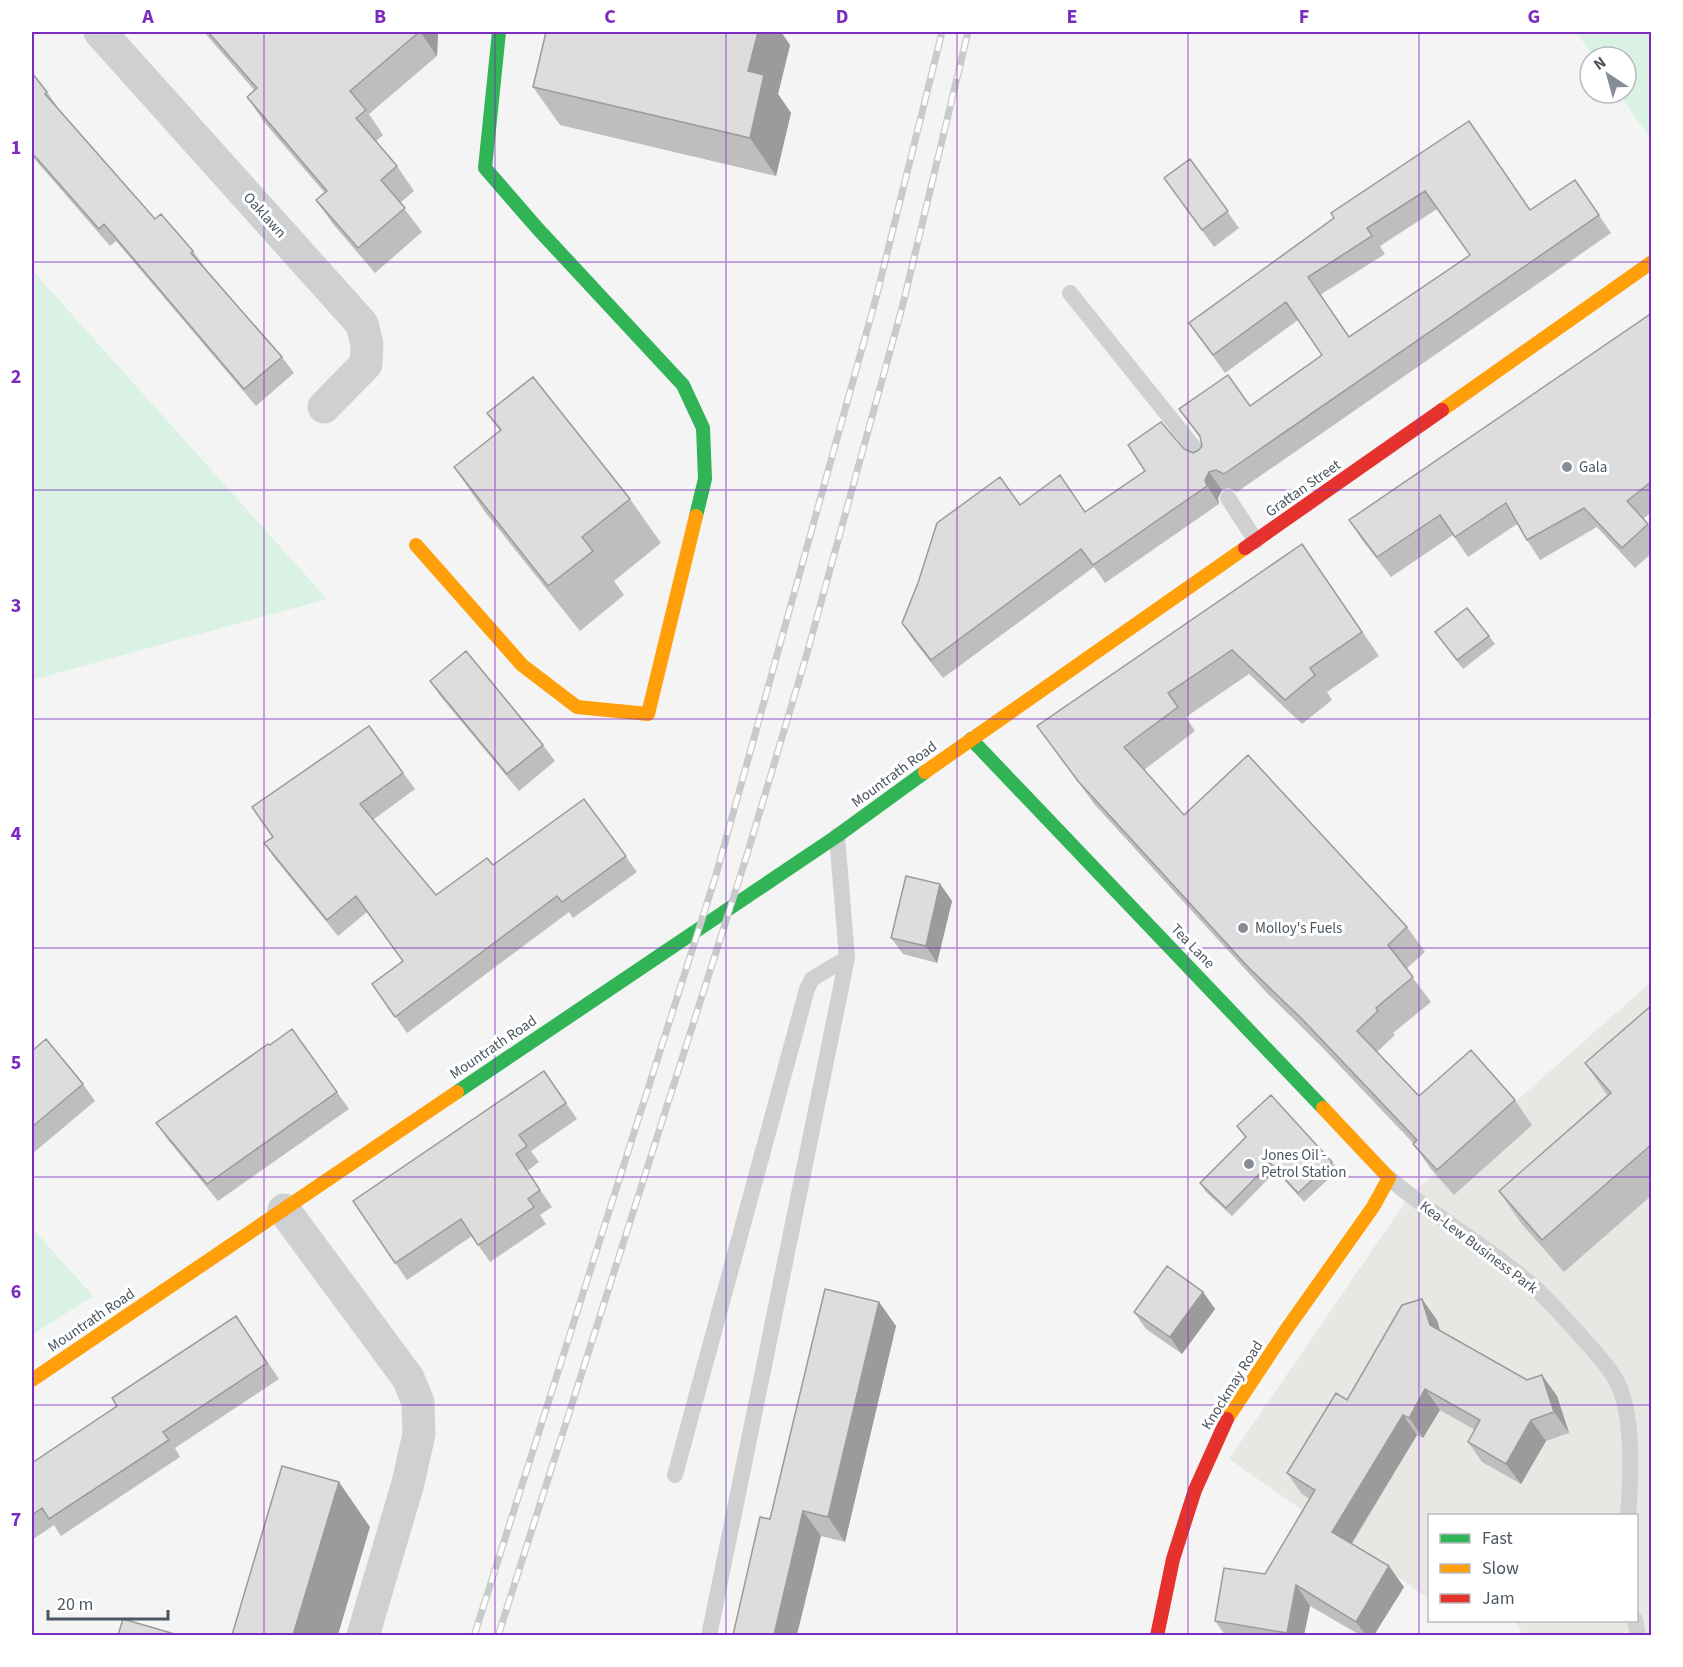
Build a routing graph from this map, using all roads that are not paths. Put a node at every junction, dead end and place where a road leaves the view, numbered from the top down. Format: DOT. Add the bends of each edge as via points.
graph roads {
  1 [pos="100,32"];
  2 [pos="499,32"];
  3 [pos="1652,262"];
  4 [pos="1070,293"];
  5 [pos="324,407"];
  6 [pos="1204,460"];
  7 [pos="1228,498"];
  8 [pos="1256,541"];
  9 [pos="416,545"];
  10 [pos="971,739"];
  11 [pos="837,837"];
  12 [pos="847,958"];
  13 [pos="1389,1178"];
  14 [pos="284,1210"];
  15 [pos="32,1380"];
  16 [pos="675,1475"];
  17 [pos="1628,1514"];
  18 [pos="363,1635"];
  19 [pos="709,1635"];
  20 [pos="1157,1635"];
  1 -- 5 [label="street, Oaklawn" via="362,324 366,364"];
  2 -- 9 [label="street" via="485,168 683,386 703,428 705,479 648,714 577,707 522,665"];
  3 -- 8 [label="street, Grattan Street"];
  4 -- 6 [label="lane"];
  7 -- 8 [label="lane"];
  8 -- 10 [label="street, Grattan Street"];
  10 -- 11 [label="street, Mountrath Road"];
  10 -- 13 [label="street, Tea Lane"];
  11 -- 12 [label="lane"];
  11 -- 14 [label="street, Mountrath Road"];
  12 -- 16 [label="lane" via="812,979 807,989"];
  12 -- 19 [label="lane"];
  13 -- 17 [label="lane, Kea-Lew Business Park" via="1532,1285 1617,1381 1630,1448"];
  13 -- 20 [label="street, Knockmay Road" via="1224,1424 1195,1490 1173,1559"];
  14 -- 15 [label="street, Mountrath Road"];
  14 -- 18 [label="street" via="408,1378 418,1402 419,1434 408,1484"];
}
